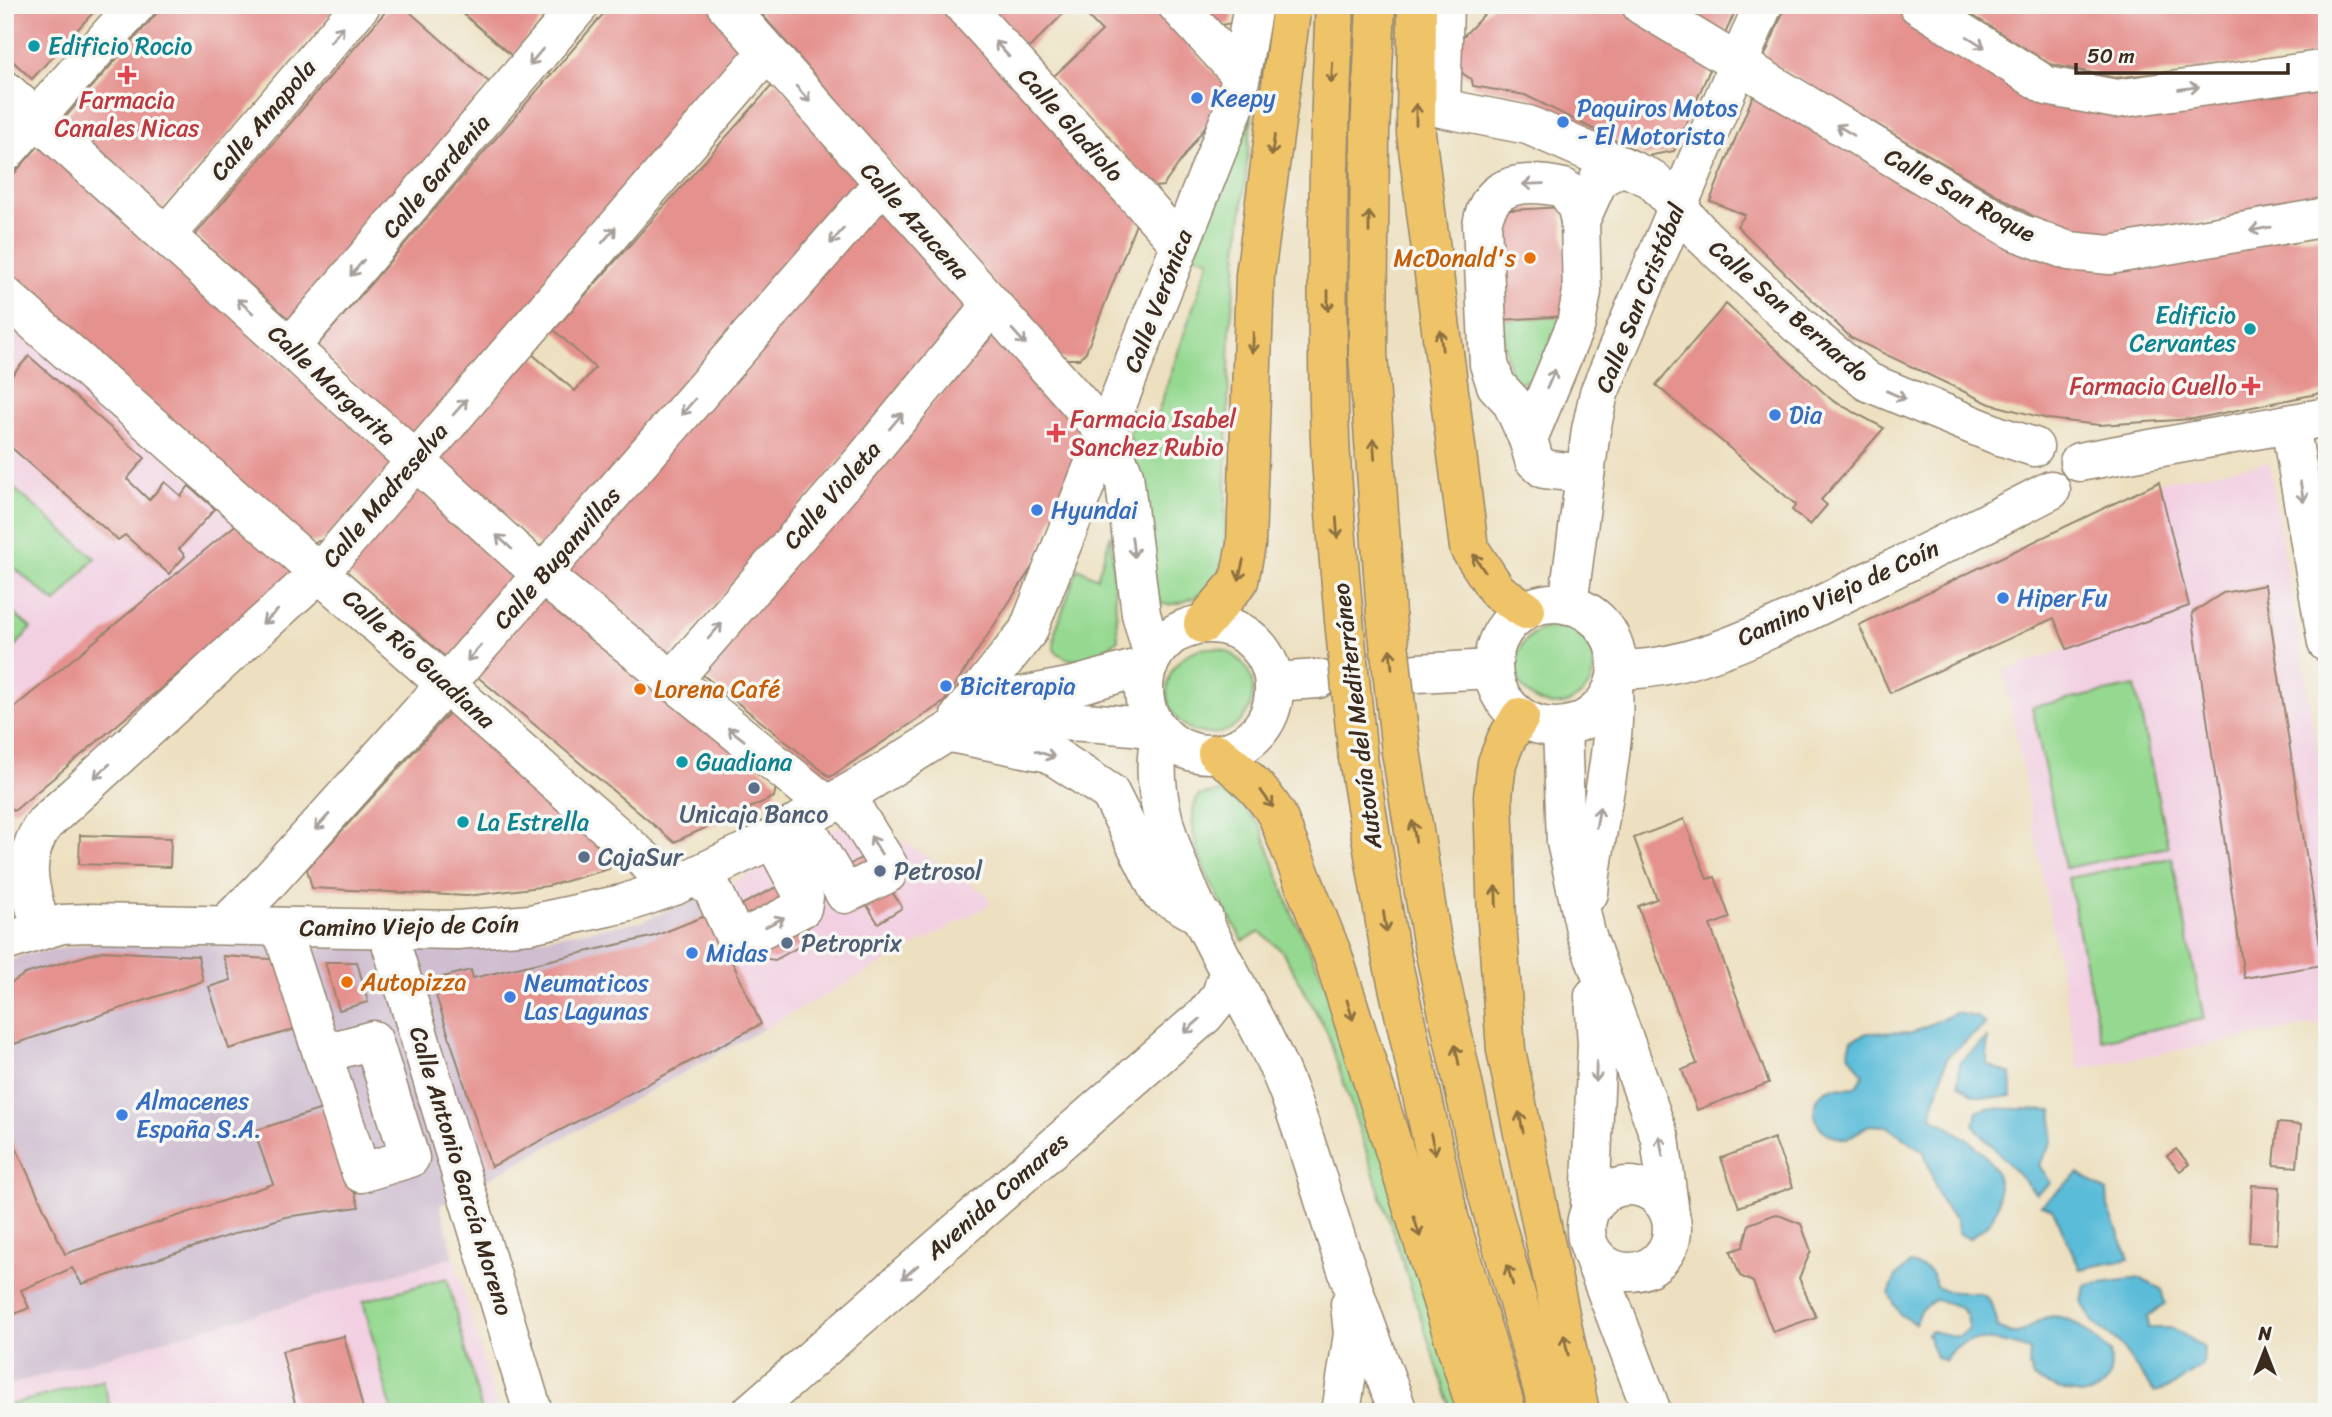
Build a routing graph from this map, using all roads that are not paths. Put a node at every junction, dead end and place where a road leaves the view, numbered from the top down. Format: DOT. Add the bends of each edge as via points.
graph roads {
  1 [pos="136,5"];
  2 [pos="361,5"];
  3 [pos="580,5"];
  4 [pos="726,5"];
  5 [pos="963,5"];
  6 [pos="1177,5"];
  7 [pos="1292,5"];
  8 [pos="1335,5"];
  9 [pos="1376,5"];
  10 [pos="1641,5"];
  11 [pos="1763,5"];
  12 [pos="1918,5"];
  13 [pos="1443,11"];
  14 [pos="1251,15"];
  15 [pos="767,52"];
  16 [pos="1737,64"];
  17 [pos="2327,69"];
  18 [pos="1241,75"];
  19 [pos="5,90"];
  20 [pos="35,119"];
  21 [pos="5,153"];
  22 [pos="1622,166"];
  23 [pos="882,184"];
  24 [pos="1677,209"];
  25 [pos="2327,217"];
  26 [pos="1580,221"];
  27 [pos="166,235"];
  28 [pos="1180,244"];
  29 [pos="5,296"];
  30 [pos="991,306"];
  31 [pos="291,346"];
  32 [pos="2327,417"];
  33 [pos="2290,425"];
  34 [pos="1107,434"];
  35 [pos="1528,439"];
  36 [pos="2034,447"];
  37 [pos="414,460"];
  38 [pos="2079,462"];
  39 [pos="1585,474"];
  40 [pos="2051,490"];
  41 [pos="321,571"];
  42 [pos="542,575"];
  43 [pos="1568,605"];
  44 [pos="1527,610"];
  45 [pos="1203,624"];
  46 [pos="1028,631"];
  47 [pos="2327,643"];
  48 [pos="1151,661"];
  49 [pos="1492,668"];
  50 [pos="1417,673"];
  51 [pos="1615,678"];
  52 [pos="1318,679"];
  53 [pos="670,682"];
  54 [pos="1274,682"];
  55 [pos="447,684"];
  56 [pos="1056,689"];
  57 [pos="1520,717"];
  58 [pos="1562,727"];
  59 [pos="1160,731"];
  60 [pos="947,736"];
  61 [pos="1213,754"];
  62 [pos="813,814"];
  63 [pos="1163,819"];
  64 [pos="685,881"];
  65 [pos="1204,918"];
  66 [pos="225,925"];
  67 [pos="281,927"];
  68 [pos="41,929"];
  69 [pos="387,930"];
  70 [pos="5,942"];
  71 [pos="1588,944"];
  72 [pos="1229,970"];
  73 [pos="416,1026"];
  74 [pos="373,1040"];
  75 [pos="323,1055"];
  76 [pos="439,1098"];
  77 [pos="396,1112"];
  78 [pos="1590,1208"];
  79 [pos="1671,1214"];
  80 [pos="1591,1251"];
  81 [pos="1345,1267"];
  82 [pos="1643,1270"];
  83 [pos="1613,1314"];
  84 [pos="533,1412"];
  85 [pos="751,1412"];
  86 [pos="1341,1412"];
  87 [pos="1354,1412"];
  88 [pos="1375,1412"];
  89 [pos="1398,1412"];
  90 [pos="1477,1412"];
  91 [pos="1507,1412"];
  92 [pos="1549,1412"];
  93 [pos="1580,1412"];
  94 [pos="1652,1412"];
  1 -- 20 [label="street"];
  27 -- 2 [label="street, Calle Amapola, one-way"];
  3 -- 31 [label="street, Calle Gardenia, one-way"];
  4 -- 15 [label="street, Calle Azucena"];
  28 -- 5 [label="street, Calle Gladiolo, one-way"];
  6 -- 18 [label="street"];
  7 -- 45 [label="highway, one-way" via="1255,275 1246,545 1239,580"];
  8 -- 91 [label="highway, Autovía del Mediterráneo, one-way, bridge" via="1329,136 1330,442 1358,758 1389,946 1449,1217"];
  92 -- 9 [label="highway, Autovía del Mediterráneo, one-way, bridge" via="1485,1185 1431,935 1401,751 1386,615 1368,353"];
  10 -- 16 [label="street, Calle San Roque"];
  11 -- 16 [label="street, Calle San Cristóbal"];
  12 -- 17 [label="street, one-way" via="2047,86 2116,99"];
  13 -- 22 [label="street, Calle San Bernardo" via="1441,108 1528,125"];
  44 -- 13 [label="highway, one-way" via="1498,592 1469,548 1416,133"];
  14 -- 18 [label="street, Calle Verónica"];
  15 -- 23 [label="street, Calle Azucena, one-way"];
  37 -- 15 [label="street, Calle Madreselva, one-way"];
  16 -- 24 [label="street, Calle San Cristóbal"];
  25 -- 16 [label="street, Calle San Roque, one-way" via="2110,255 2069,251 2017,232"];
  18 -- 28 [label="street, Calle Verónica" via="1236,103"];
  19 -- 20 [label="street, Calle Margarita"];
  20 -- 21 [label="street"];
  20 -- 27 [label="street, Calle Margarita"];
  22 -- 24 [label="street, Calle San Bernardo" via="1652,179"];
  22 -- 26 [label="street" via="1599,179"];
  23 -- 30 [label="street, Calle Azucena"];
  23 -- 42 [label="street, Calle Buganvillas, one-way"];
  24 -- 36 [label="street, Calle San Bernardo, one-way" via="1797,324 1868,382"];
  24 -- 39 [label="street, Calle San Cristóbal" via="1599,393"];
  35 -- 26 [label="street, one-way" via="1576,324 1582,292"];
  26 -- 35 [label="street, one-way" via="1576,205 1563,188 1544,184 1511,185 1485,209 1489,364"];
  31 -- 27 [label="street, Calle Margarita, one-way"];
  28 -- 34 [label="street, Calle Verónica"];
  29 -- 41 [label="street, Calle Río Guadiana"];
  30 -- 34 [label="street, Calle Azucena, one-way"];
  53 -- 30 [label="street, Calle Violeta, one-way"];
  31 -- 37 [label="street, Calle Margarita"];
  32 -- 33 [label="street"];
  33 -- 38 [label="street"];
  33 -- 47 [label="street, one-way"];
  34 -- 46 [label="street, Calle Verónica"];
  34 -- 48 [label="street, Calle Azucena, one-way" via="1124,475"];
  35 -- 39 [label="street" via="1534,460 1544,469"];
  36 -- 38 [label="street" via="2048,439 2065,440"];
  36 -- 40 [label="street" via="2028,470 2036,484"];
  37 -- 41 [label="street, Calle Madreselva"];
  42 -- 37 [label="street, Calle Margarita, one-way"];
  38 -- 40 [label="street" via="2079,471 2068,485"];
  39 -- 43 [label="street, Calle San Cristóbal"];
  40 -- 51 [label="street, Camino Viejo de Coín" via="1769,629 1671,665"];
  41 -- 55 [label="street, Calle Río Guadiana"];
  41 -- 68 [label="street, Calle Madreselva, one-way" via="44,824 31,843 27,868"];
  42 -- 53 [label="street, Calle Margarita"];
  42 -- 55 [label="street, Calle Buganvillas, one-way"];
  43 -- 44 [label="street" via="1547,604"];
  43 -- 51 [label="street" via="1588,613 1604,628 1614,647"];
  44 -- 49 [label="street" via="1501,634"];
  45 -- 48 [label="street" via="1175,635"];
  45 -- 54 [label="street" via="1223,625 1258,646"];
  46 -- 56 [label="street, Calle Verónica" via="1033,666"];
  46 -- 60 [label="street, Calle Verónica"];
  48 -- 56 [label="street, Camino Viejo de Coín"];
  48 -- 59 [label="street" via="1144,692"];
  49 -- 50 [label="street"];
  49 -- 57 [label="street" via="1506,704"];
  51 -- 58 [label="street" via="1593,715"];
  71 -- 51 [label="street, one-way" via="1594,841 1613,729"];
  52 -- 54 [label="street"];
  62 -- 53 [label="street, Calle Margarita, one-way"];
  54 -- 61 [label="street" via="1273,702 1260,729 1236,748"];
  55 -- 64 [label="street, Calle Río Guadiana"];
  55 -- 66 [label="street, Calle Buganvillas, one-way"];
  56 -- 60 [label="street, Camino Viejo de Coín" via="1011,698 978,713"];
  57 -- 58 [label="street" via="1540,726"];
  93 -- 57 [label="highway, one-way" via="1506,1050 1493,796 1497,763"];
  58 -- 71 [label="street" via="1566,842"];
  59 -- 60 [label="street, Camino Viejo de Coín" via="1094,722 1021,720"];
  59 -- 61 [label="street" via="1191,751"];
  59 -- 63 [label="street" via="1155,757"];
  60 -- 62 [label="street, Camino Viejo de Coín"];
  60 -- 65 [label="street, one-way" via="1049,753 1110,793 1160,893"];
  61 -- 63 [label="street" via="1181,785"];
  61 -- 90 [label="highway, one-way" via="1266,796 1278,815 1333,956"];
  62 -- 64 [label="street, Camino Viejo de Coín"];
  64 -- 62 [label="street, Calle Río Guadiana, one-way" via="712,888 738,937 802,908 804,897 780,852"];
  63 -- 65 [label="street"];
  64 -- 69 [label="street, Camino Viejo de Coín" via="626,903 530,924"];
  65 -- 72 [label="street"];
  66 -- 67 [label="street, Camino Viejo de Coín"];
  66 -- 68 [label="street, Camino Viejo de Coín" via="89,923"];
  67 -- 69 [label="street, Camino Viejo de Coín"];
  67 -- 75 [label="street"];
  68 -- 70 [label="street, Camino Viejo de Coín"];
  69 -- 73 [label="street, Calle Antonio García Moreno"];
  71 -- 78 [label="street, one-way" via="1597,1044"];
  79 -- 71 [label="street, one-way" via="1660,1138"];
  72 -- 81 [label="street" via="1288,1089"];
  72 -- 85 [label="street, Avenida Comares, one-way" via="1221,995 1205,1015"];
  73 -- 74 [label="street"];
  73 -- 76 [label="street, Calle Antonio García Moreno"];
  74 -- 75 [label="street"];
  74 -- 77 [label="street"];
  75 -- 77 [label="street" via="361,1173 410,1157"];
  76 -- 77 [label="street"];
  76 -- 84 [label="street, Calle Antonio García Moreno"];
  78 -- 79 [label="street" via="1612,1188 1627,1185 1653,1192"];
  78 -- 80 [label="street" via="1586,1238"];
  79 -- 82 [label="street" via="1668,1248"];
  80 -- 82 [label="street" via="1615,1270"];
  80 -- 83 [label="street"];
  81 -- 86 [label="street" via="1353,1334"];
  81 -- 89 [label="street"];
  82 -- 83 [label="street"];
  83 -- 94 [label="street"];
  87 -- 88 [label="street"];
}
